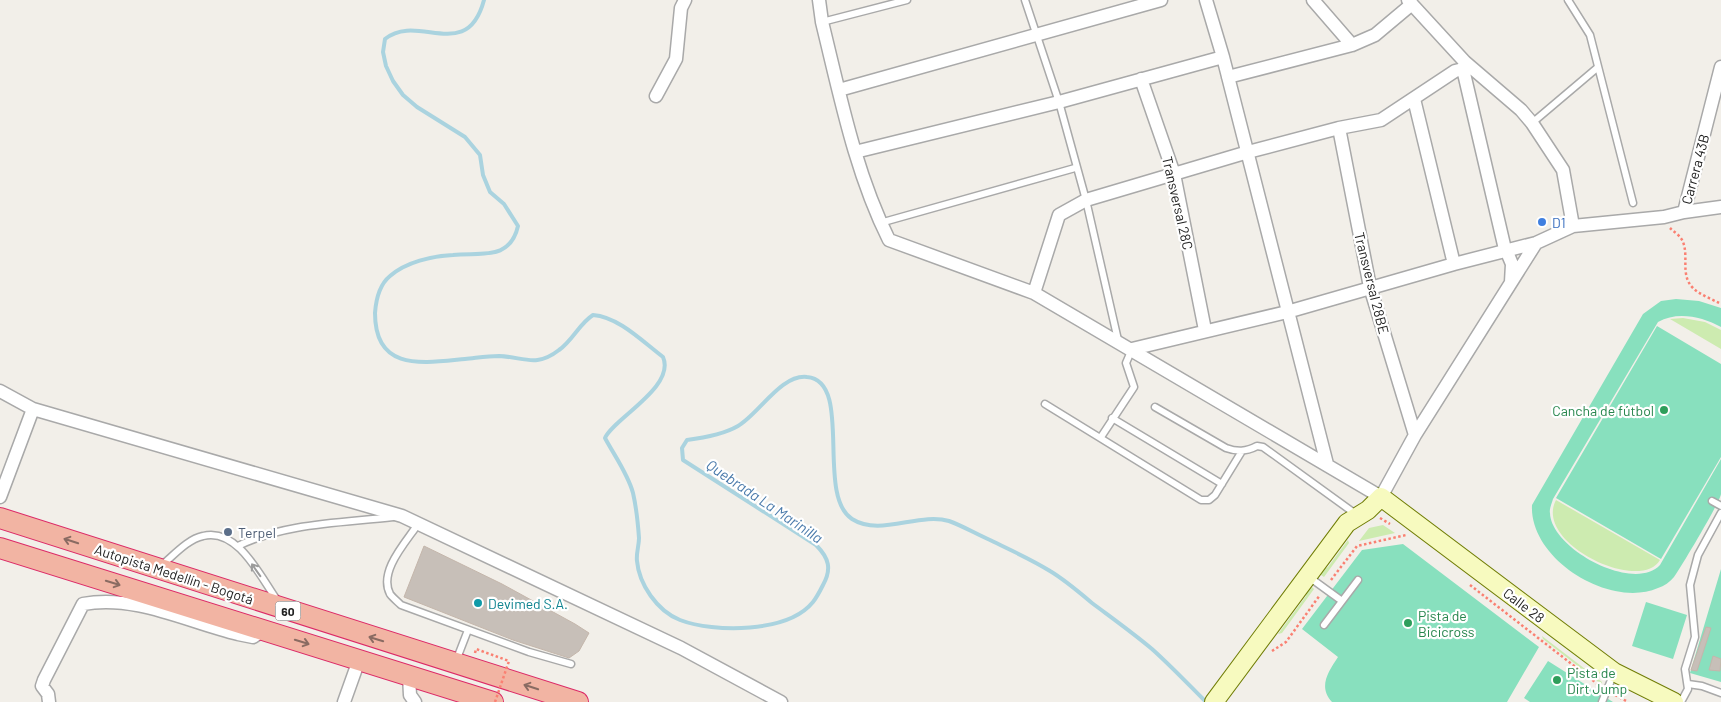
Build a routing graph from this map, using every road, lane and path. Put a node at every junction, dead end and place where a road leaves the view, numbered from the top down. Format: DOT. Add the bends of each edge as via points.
graph roads {
  1 [pos="685,0"];
  2 [pos="819,0"];
  3 [pos="907,0"];
  4 [pos="1025,0"];
  5 [pos="1161,0"];
  6 [pos="1206,0"];
  7 [pos="1313,0"];
  8 [pos="1568,0"];
  9 [pos="1410,2"];
  10 [pos="822,22"];
  11 [pos="1035,34"];
  12 [pos="1352,45"];
  13 [pos="1223,57"];
  14 [pos="1464,65"];
  15 [pos="1721,67"];
  16 [pos="1597,68"];
  17 [pos="1228,77"];
  18 [pos="1141,79"];
  19 [pos="839,90"];
  20 [pos="656,96"];
  21 [pos="1718,96"];
  22 [pos="1414,99"];
  23 [pos="1059,102"];
  24 [pos="1532,123"];
  25 [pos="1339,128"];
  26 [pos="855,152"];
  27 [pos="1248,152"];
  28 [pos="1075,168"];
  29 [pos="1174,174"];
  30 [pos="1086,200"];
  31 [pos="1633,203"];
  32 [pos="1721,207"];
  33 [pos="1684,212"];
  34 [pos="880,223"];
  35 [pos="1666,224"];
  36 [pos="1573,226"];
  37 [pos="1536,243"];
  38 [pos="1507,251"];
  39 [pos="1454,264"];
  40 [pos="1510,286"];
  41 [pos="1370,287"];
  42 [pos="1034,294"];
  43 [pos="1721,304"];
  44 [pos="1287,312"];
  45 [pos="1205,330"];
  46 [pos="1118,341"];
  47 [pos="1132,349"];
  48 [pos="0,391"];
  49 [pos="1044,404"];
  50 [pos="1155,407"];
  51 [pos="33,409"];
  52 [pos="1112,418"];
  53 [pos="1415,435"];
  54 [pos="1101,437"];
  55 [pos="1242,451"];
  56 [pos="1327,464"];
  57 [pos="1222,484"];
  58 [pos="0,497"];
  59 [pos="1381,497"];
  60 [pos="1712,501"];
  61 [pos="1721,506"];
  62 [pos="1363,513"];
  63 [pos="1721,513"];
  64 [pos="402,516"];
  65 [pos="0,518"];
  66 [pos="418,524"];
  67 [pos="1391,525"];
  68 [pos="1398,530"];
  69 [pos="1413,541"];
  70 [pos="238,546"];
  71 [pos="0,548"];
  72 [pos="157,569"];
  73 [pos="1308,576"];
  74 [pos="1358,580"];
  75 [pos="1466,581"];
  76 [pos="1342,601"];
  77 [pos="284,610"];
  78 [pos="1324,625"];
  79 [pos="264,630"];
  80 [pos="468,630"];
  81 [pos="358,660"];
  82 [pos="509,661"];
  83 [pos="456,664"];
  84 [pos="570,664"];
  85 [pos="1614,672"];
  86 [pos="409,676"];
  87 [pos="1688,684"];
  88 [pos="1608,691"];
  89 [pos="1721,693"];
  90 [pos="48,702"];
  91 [pos="344,702"];
  92 [pos="415,702"];
  93 [pos="494,702"];
  94 [pos="578,702"];
  95 [pos="781,702"];
  96 [pos="1214,702"];
  97 [pos="1602,702"];
  98 [pos="1628,702"];
  99 [pos="1674,702"];
  100 [pos="1681,702"];
  1 -- 20 [label="street" via="681,8 676,59"];
  2 -- 10 [label="street"];
  3 -- 10 [label="lane"];
  4 -- 11 [label="lane"];
  5 -- 11 [label="street"];
  6 -- 13 [label="street"];
  7 -- 12 [label="street"];
  8 -- 16 [label="lane" via="1590,34"];
  9 -- 12 [label="street" via="1375,34"];
  9 -- 14 [label="street"];
  10 -- 19 [label="street"];
  11 -- 19 [label="street"];
  11 -- 23 [label="lane"];
  12 -- 17 [label="street"];
  13 -- 17 [label="street"];
  13 -- 18 [label="street"];
  14 -- 22 [label="street"];
  14 -- 24 [label="street" via="1521,110"];
  14 -- 38 [label="street"];
  15 -- 21 [label="street, Carrera 43B"];
  16 -- 24 [label="lane"];
  16 -- 31 [label="lane"];
  17 -- 27 [label="street"];
  18 -- 23 [label="street"];
  18 -- 29 [label="street, Transversal 28C"];
  19 -- 26 [label="street"];
  21 -- 33 [label="street, Carrera 43B"];
  22 -- 25 [label="street" via="1380,120"];
  22 -- 39 [label="street"];
  23 -- 26 [label="street"];
  23 -- 28 [label="lane"];
  24 -- 36 [label="street" via="1563,170"];
  25 -- 27 [label="street"];
  25 -- 41 [label="street, Transversal 28BE"];
  26 -- 34 [label="street"];
  27 -- 29 [label="street"];
  27 -- 44 [label="street"];
  28 -- 30 [label="lane"];
  28 -- 34 [label="lane"];
  29 -- 30 [label="street"];
  29 -- 45 [label="street, Transversal 28C"];
  30 -- 42 [label="street" via="1059,215"];
  30 -- 46 [label="lane"];
  32 -- 33 [label="street"];
  33 -- 36 [label="street"];
  34 -- 42 [label="street" via="889,240"];
  35 -- 43 [label="path" via="1686,249 1685,267 1689,283 1698,293"];
  36 -- 37 [label="street"];
  37 -- 38 [label="street"];
  37 -- 40 [label="street"];
  38 -- 39 [label="street"];
  38 -- 40 [label="street" via="1513,274"];
  39 -- 41 [label="street"];
  40 -- 53 [label="street"];
  41 -- 44 [label="street"];
  41 -- 53 [label="street, Transversal 28BE"];
  42 -- 46 [label="street"];
  44 -- 45 [label="street"];
  44 -- 56 [label="street"];
  45 -- 47 [label="street"];
  46 -- 47 [label="street"];
  47 -- 52 [label="lane" via="1126,363 1134,387"];
  47 -- 56 [label="street"];
  48 -- 51 [label="street"];
  49 -- 54 [label="lane"];
  50 -- 55 [label="lane" via="1226,448"];
  51 -- 58 [label="street"];
  51 -- 64 [label="street"];
  52 -- 54 [label="lane"];
  52 -- 57 [label="lane"];
  53 -- 59 [label="street"];
  54 -- 57 [label="lane" via="1201,500 1209,500 1216,495"];
  55 -- 57 [label="lane"];
  55 -- 62 [label="lane" via="1257,446 1264,448"];
  56 -- 59 [label="street"];
  59 -- 62 [label="main road"];
  59 -- 85 [label="main road, Calle 28"];
  60 -- 61 [label="lane"];
  62 -- 67 [label="path"];
  62 -- 73 [label="main road" via="1347,523"];
  63 -- 87 [label="lane" via="1698,555 1690,585 1695,637 1685,669"];
  64 -- 66 [label="street"];
  64 -- 70 [label="lane" via="285,529"];
  72 -- 65 [label="highway, Autopista Medellín - Bogotá / 60, one-way"];
  66 -- 80 [label="lane" via="390,569 390,594 401,605"];
  66 -- 95 [label="street" via="681,648"];
  68 -- 69 [label="path"];
  70 -- 72 [label="lane" via="224,538 204,535"];
  77 -- 70 [label="lane, one-way"];
  71 -- 79 [label="highway, Autopista Medellín - Bogotá / 60, one-way"];
  72 -- 77 [label="highway, Autopista Medellín - Bogotá / 60"];
  73 -- 76 [label="lane"];
  73 -- 96 [label="main road"];
  74 -- 76 [label="lane"];
  75 -- 88 [label="path"];
  76 -- 78 [label="lane"];
  83 -- 77 [label="highway, Autopista Medellín - Bogotá / 60, one-way"];
  79 -- 81 [label="highway, Autopista Medellín - Bogotá / 60, one-way"];
  79 -- 90 [label="street" via="253,636 140,606 103,602 83,604 44,680 42,686 48,694"];
  80 -- 83 [label="lane"];
  80 -- 84 [label="lane"];
  81 -- 86 [label="highway, Autopista Medellín - Bogotá / 60"];
  81 -- 91 [label="street"];
  82 -- 93 [label="path, bridge"];
  94 -- 83 [label="highway, Autopista Medellín - Bogotá / 60, one-way"];
  85 -- 88 [label="lane"];
  85 -- 99 [label="main road, Calle 28"];
  86 -- 92 [label="street" via="410,695"];
  86 -- 93 [label="highway, Autopista Medellín - Bogotá / 60"];
  87 -- 89 [label="lane"];
  87 -- 100 [label="lane"];
  88 -- 97 [label="lane"];
  88 -- 98 [label="path"];
}
